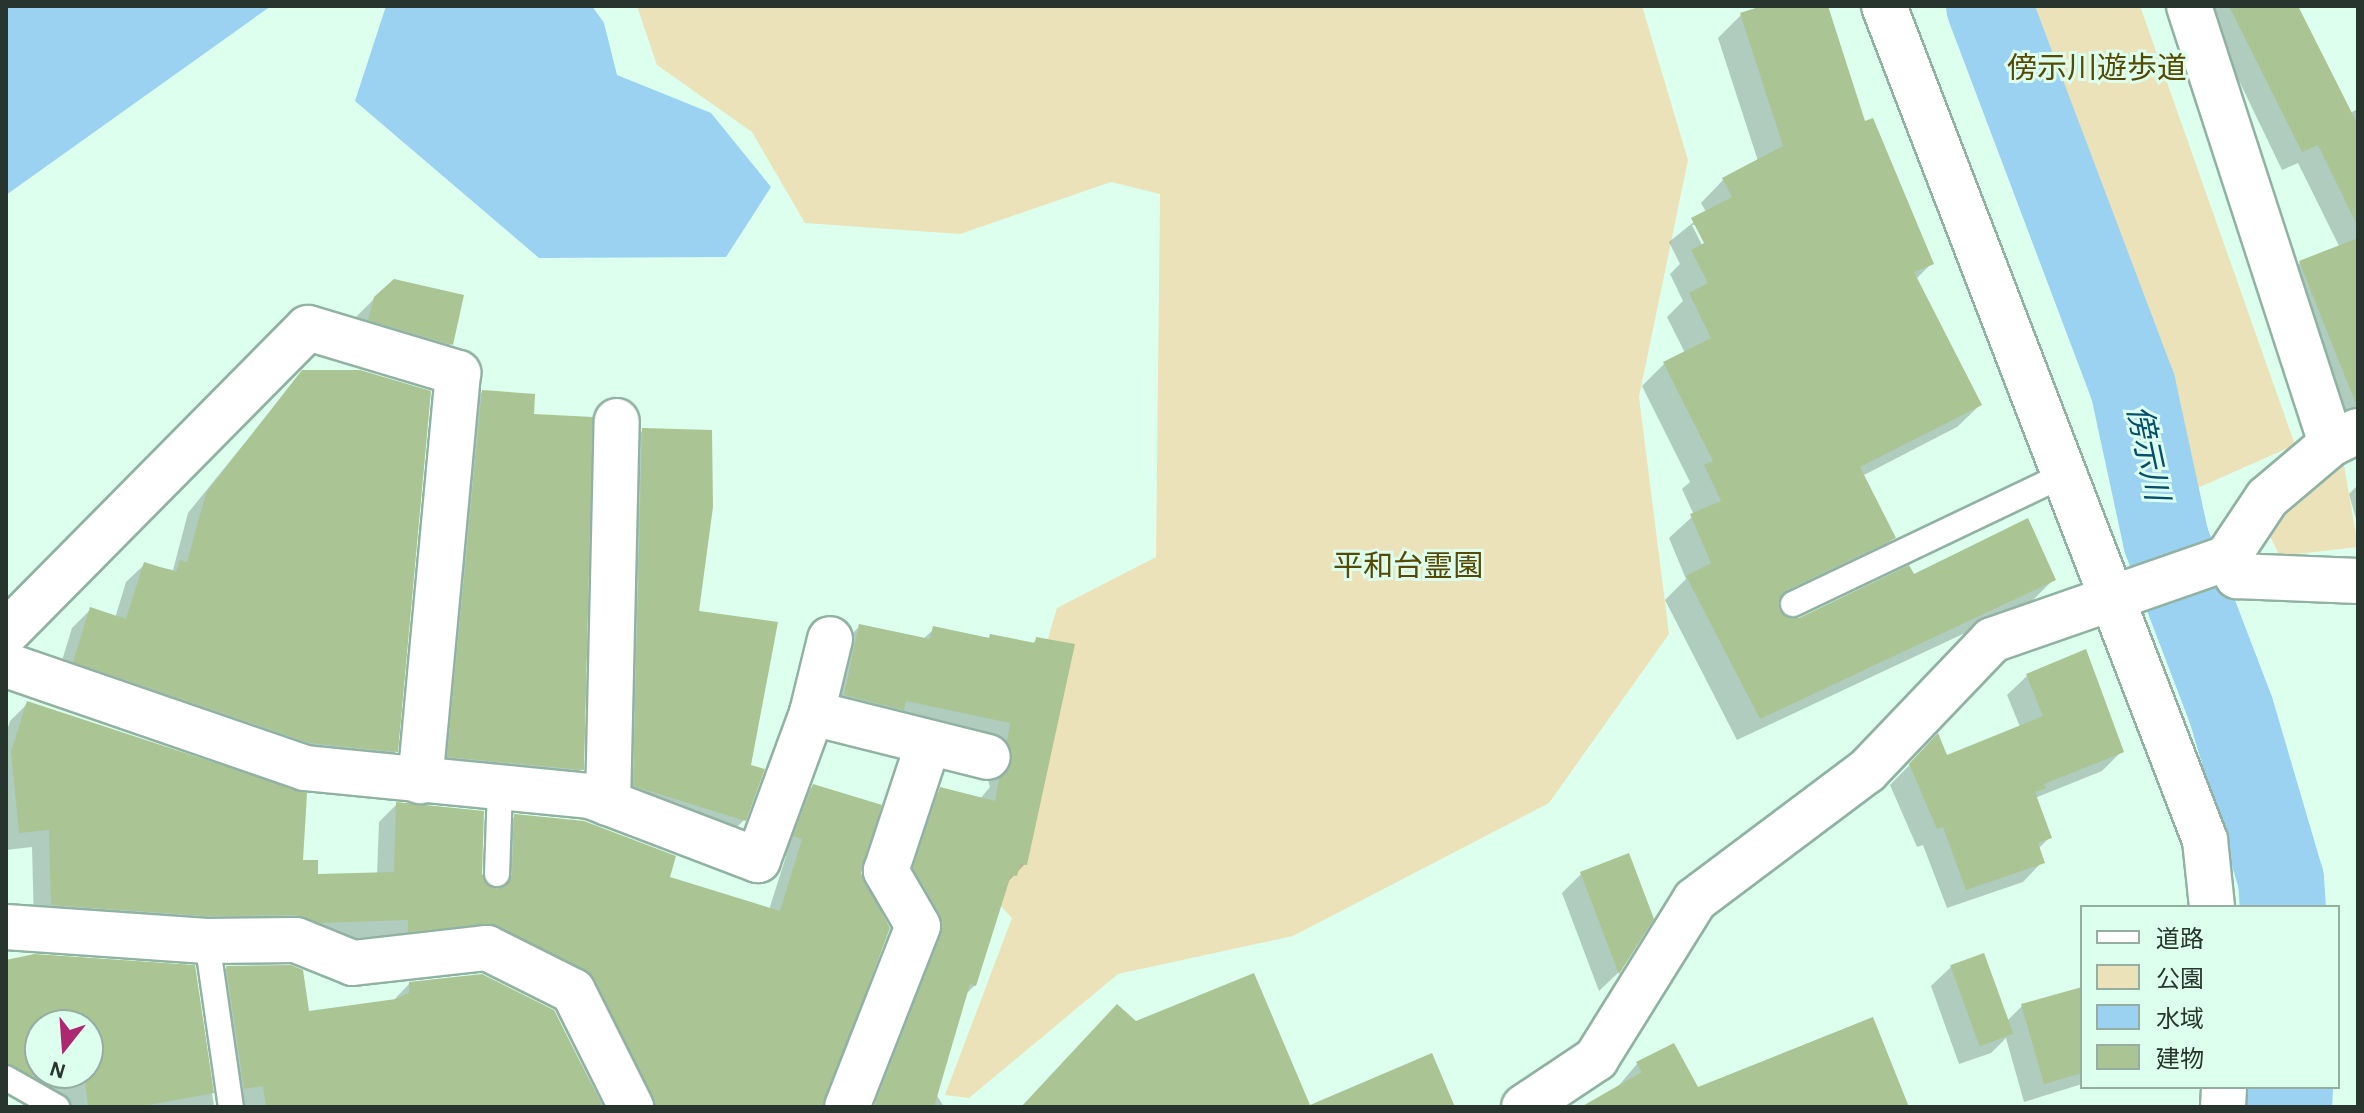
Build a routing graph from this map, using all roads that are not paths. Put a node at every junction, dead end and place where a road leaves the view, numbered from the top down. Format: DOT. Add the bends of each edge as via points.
graph roads {
  1 [pos="1884,6"];
  2 [pos="2189,6"];
  3 [pos="617,421"];
  4 [pos="2345,437"];
  5 [pos="2064,475"];
  6 [pos="2216,562"];
  7 [pos="2358,581"];
  8 [pos="2112,597"];
  9 [pos="1793,604"];
  10 [pos="6,633"];
  11 [pos="830,639"];
  12 [pos="6,665"];
  13 [pos="812,713"];
  14 [pos="928,744"];
  15 [pos="988,757"];
  16 [pos="420,781"];
  17 [pos="500,787"];
  18 [pos="608,803"];
  19 [pos="497,874"];
  20 [pos="2212,905"];
  21 [pos="6,927"];
  22 [pos="207,941"];
  23 [pos="6,1078"];
  24 [pos="1535,1104"];
  25 [pos="57,1107"];
  26 [pos="231,1107"];
  27 [pos="631,1107"];
  28 [pos="847,1107"];
  1 -- 5 [label="street"];
  2 -- 4 [label="street"];
  3 -- 18 [label="street"];
  4 -- 6 [label="street" via="2267,498"];
  5 -- 8 [label="street"];
  5 -- 9 [label="lane"];
  6 -- 7 [label="street" via="2237,576"];
  6 -- 8 [label="street"];
  8 -- 20 [label="street" via="2205,840"];
  8 -- 24 [label="street" via="1992,640 1867,771 1695,900 1596,1059"];
  10 -- 16 [label="street" via="308,328 458,373"];
  11 -- 13 [label="street"];
  12 -- 16 [label="street" via="305,768"];
  13 -- 14 [label="street"];
  13 -- 18 [label="street" via="758,860"];
  14 -- 15 [label="street"];
  14 -- 28 [label="street" via="886,871 918,926"];
  16 -- 17 [label="street"];
  17 -- 18 [label="street" via="590,796"];
  17 -- 19 [label="lane"];
  21 -- 22 [label="street"];
  22 -- 26 [label="lane"];
  22 -- 27 [label="street" via="296,940 353,963 487,948 573,991"];
  23 -- 25 [label="lane"];
}
